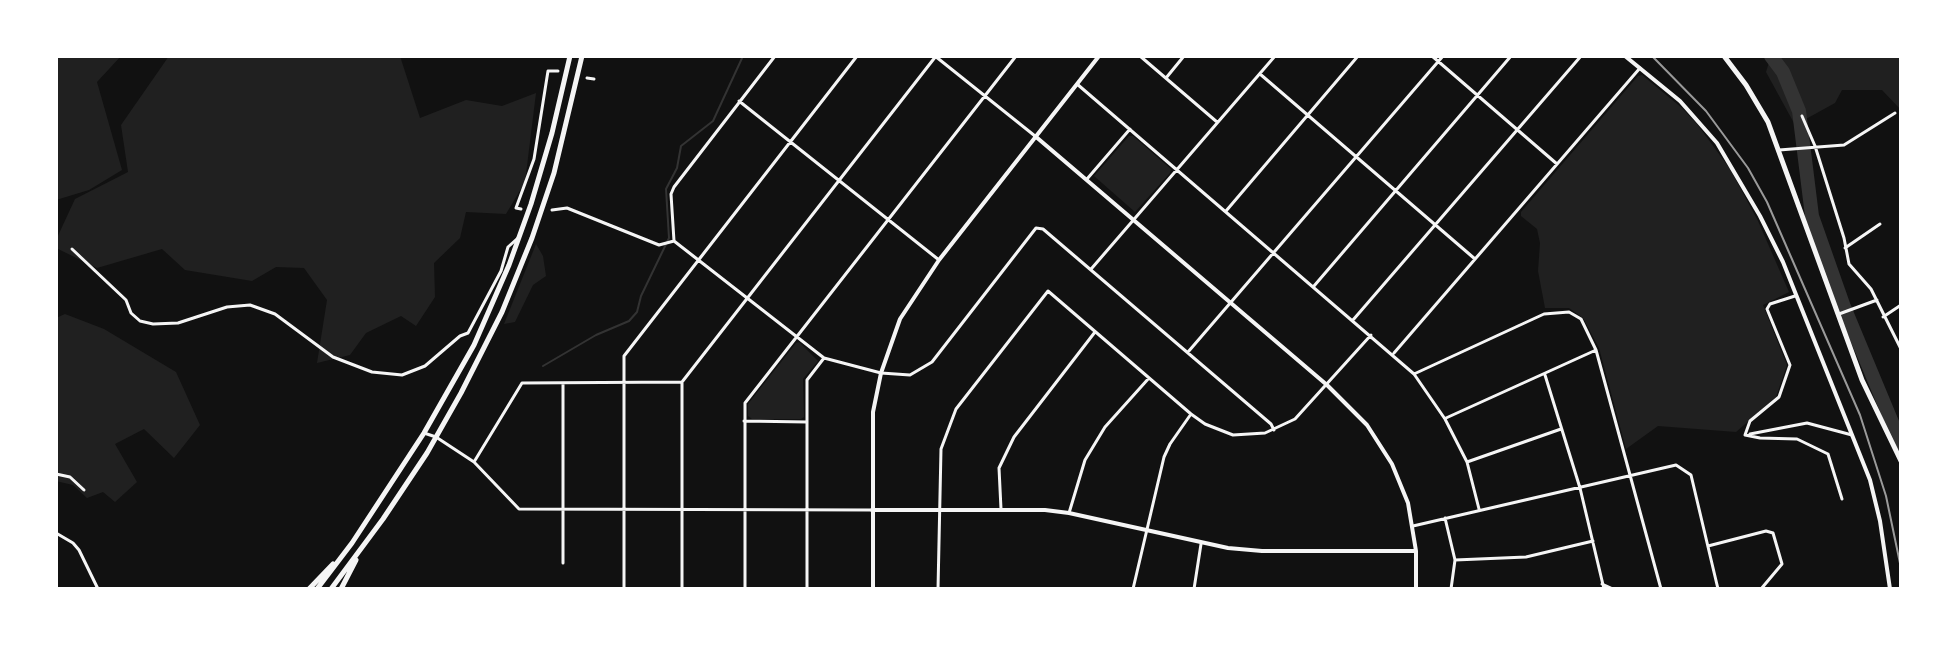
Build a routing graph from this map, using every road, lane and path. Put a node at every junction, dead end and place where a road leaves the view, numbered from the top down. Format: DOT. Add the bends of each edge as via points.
graph roads {
  1 [pos="570,56"];
  2 [pos="582,56"];
  3 [pos="775,56"];
  4 [pos="857,56"];
  5 [pos="936,56"];
  6 [pos="1016,56"];
  7 [pos="1099,56"];
  8 [pos="1140,56"];
  9 [pos="1184,56"];
  10 [pos="1275,56"];
  11 [pos="1358,56"];
  12 [pos="1432,56"];
  13 [pos="1443,56"];
  14 [pos="1511,56"];
  15 [pos="1581,56"];
  16 [pos="1625,56"];
  17 [pos="1724,56"];
  18 [pos="1438,62"];
  19 [pos="1640,68"];
  20 [pos="558,71"];
  21 [pos="1260,74"];
  22 [pos="587,78"];
  23 [pos="1166,78"];
  24 [pos="594,79"];
  25 [pos="1077,84"];
  26 [pos="985,96"];
  27 [pos="1477,96"];
  28 [pos="739,101"];
  29 [pos="1895,113"];
  30 [pos="1307,115"];
  31 [pos="1802,116"];
  32 [pos="1217,122"];
  33 [pos="1130,129"];
  34 [pos="1517,130"];
  35 [pos="1035,136"];
  36 [pos="790,141"];
  37 [pos="1815,146"];
  38 [pos="1779,150"];
  39 [pos="1357,157"];
  40 [pos="1557,164"];
  41 [pos="1177,170"];
  42 [pos="840,179"];
  43 [pos="1087,179"];
  44 [pos="1395,191"];
  45 [pos="521,209"];
  46 [pos="552,210"];
  47 [pos="1226,211"];
  48 [pos="889,218"];
  49 [pos="1133,220"];
  50 [pos="1880,224"];
  51 [pos="1436,225"];
  52 [pos="520,235"];
  53 [pos="674,241"];
  54 [pos="1845,248"];
  55 [pos="72,249"];
  56 [pos="1274,252"];
  57 [pos="698,259"];
  58 [pos="1475,259"];
  59 [pos="939,260"];
  60 [pos="1091,269"];
  61 [pos="1314,286"];
  62 [pos="1795,296"];
  63 [pos="747,298"];
  64 [pos="1877,300"];
  65 [pos="1231,302"];
  66 [pos="1901,305"];
  67 [pos="1841,314"];
  68 [pos="1883,317"];
  69 [pos="1353,320"];
  70 [pos="1095,332"];
  71 [pos="1371,335"];
  72 [pos="797,336"];
  73 [pos="1901,349"];
  74 [pos="1596,350"];
  75 [pos="1188,352"];
  76 [pos="1393,355"];
  77 [pos="824,358"];
  78 [pos="881,373"];
  79 [pos="1414,374"];
  80 [pos="1545,375"];
  81 [pos="1149,378"];
  82 [pos="563,382"];
  83 [pos="625,382"];
  84 [pos="682,382"];
  85 [pos="1327,385"];
  86 [pos="1191,414"];
  87 [pos="1445,419"];
  88 [pos="744,421"];
  89 [pos="807,422"];
  90 [pos="1561,429"];
  91 [pos="1274,430"];
  92 [pos="424,433"];
  93 [pos="1745,435"];
  94 [pos="1852,435"];
  95 [pos="436,437"];
  96 [pos="1901,461"];
  97 [pos="474,462"];
  98 [pos="1467,462"];
  99 [pos="56,474"];
  100 [pos="1629,475"];
  101 [pos="1580,488"];
  102 [pos="84,490"];
  103 [pos="1842,499"];
  104 [pos="807,508"];
  105 [pos="563,509"];
  106 [pos="625,509"];
  107 [pos="682,509"];
  108 [pos="1479,509"];
  109 [pos="745,510"];
  110 [pos="872,510"];
  111 [pos="939,510"];
  112 [pos="1001,510"];
  113 [pos="1069,513"];
  114 [pos="1445,518"];
  115 [pos="1413,526"];
  116 [pos="1147,531"];
  117 [pos="56,533"];
  118 [pos="1593,541"];
  119 [pos="352,543"];
  120 [pos="1201,544"];
  121 [pos="1708,546"];
  122 [pos="361,548"];
  123 [pos="1416,551"];
  124 [pos="1455,560"];
  125 [pos="563,563"];
  126 [pos="1601,587"];
  127 [pos="98,589"];
  128 [pos="309,589"];
  129 [pos="317,589"];
  130 [pos="331,589"];
  131 [pos="341,589"];
  132 [pos="624,589"];
  133 [pos="682,589"];
  134 [pos="745,589"];
  135 [pos="807,589"];
  136 [pos="873,589"];
  137 [pos="938,589"];
  138 [pos="1133,589"];
  139 [pos="1194,589"];
  140 [pos="1416,589"];
  141 [pos="1451,589"];
  142 [pos="1613,589"];
  143 [pos="1661,589"];
  144 [pos="1718,589"];
  145 [pos="1761,589"];
  146 [pos="1890,589"];
  1 -- 52 [label="main road"];
  2 -- 95 [label="main road" via="532,238 483,351"];
  3 -- 28 [label="street"];
  4 -- 36 [label="street"];
  5 -- 26 [label="street"];
  5 -- 42 [label="street"];
  6 -- 26 [label="street"];
  7 -- 25 [label="street"];
  8 -- 23 [label="street"];
  9 -- 23 [label="street"];
  10 -- 21 [label="street"];
  11 -- 30 [label="street"];
  12 -- 18 [label="street"];
  13 -- 18 [label="street"];
  14 -- 27 [label="street"];
  15 -- 34 [label="street"];
  16 -- 19 [label="street"];
  17 -- 38 [label="main road" via="1758,104"];
  18 -- 27 [label="street"];
  18 -- 39 [label="street"];
  19 -- 40 [label="street"];
  19 -- 62 [label="street" via="1680,101 1717,143 1760,216"];
  20 -- 45 [label="street" via="548,71 534,159 516,208"];
  21 -- 30 [label="street"];
  21 -- 32 [label="street"];
  22 -- 24 [label="street"];
  23 -- 32 [label="street"];
  25 -- 33 [label="street"];
  25 -- 35 [label="street"];
  26 -- 35 [label="street"];
  26 -- 48 [label="street"];
  27 -- 34 [label="street"];
  27 -- 44 [label="street"];
  28 -- 36 [label="street"];
  28 -- 53 [label="street" via="671,194"];
  29 -- 37 [label="street" via="1844,145"];
  30 -- 39 [label="street"];
  30 -- 47 [label="street"];
  31 -- 37 [label="street"];
  32 -- 41 [label="street"];
  33 -- 41 [label="street"];
  33 -- 43 [label="street"];
  34 -- 40 [label="street"];
  34 -- 51 [label="street"];
  35 -- 43 [label="street"];
  35 -- 59 [label="street"];
  36 -- 42 [label="street"];
  36 -- 57 [label="street"];
  37 -- 38 [label="street"];
  37 -- 54 [label="street"];
  38 -- 67 [label="main road"];
  39 -- 44 [label="street"];
  39 -- 56 [label="street"];
  40 -- 58 [label="street"];
  41 -- 47 [label="street"];
  41 -- 49 [label="street"];
  42 -- 48 [label="street"];
  42 -- 63 [label="street"];
  43 -- 49 [label="street"];
  44 -- 51 [label="street"];
  44 -- 61 [label="street"];
  46 -- 53 [label="street" via="567,208 659,245"];
  47 -- 56 [label="street"];
  48 -- 59 [label="street"];
  48 -- 72 [label="street"];
  49 -- 60 [label="street"];
  49 -- 65 [label="street"];
  50 -- 54 [label="street"];
  51 -- 58 [label="street"];
  51 -- 69 [label="street"];
  52 -- 55 [label="street" via="508,247 468,333 425,366 402,375 372,372 333,357 275,314 250,305 178,323 140,321 126,300"];
  52 -- 92 [label="main road" via="474,345"];
  53 -- 57 [label="street"];
  54 -- 64 [label="street" via="1849,264"];
  56 -- 61 [label="street"];
  56 -- 65 [label="street"];
  57 -- 63 [label="street"];
  57 -- 83 [label="street" via="624,356"];
  58 -- 76 [label="street"];
  59 -- 78 [label="street" via="900,319"];
  60 -- 75 [label="street"];
  60 -- 78 [label="street" via="1036,228 932,362 910,375"];
  61 -- 69 [label="street"];
  62 -- 93 [label="street" via="1767,309 1790,365 1779,397 1750,421"];
  62 -- 94 [label="street"];
  63 -- 72 [label="street"];
  63 -- 84 [label="street"];
  64 -- 67 [label="street"];
  64 -- 68 [label="street"];
  65 -- 75 [label="street"];
  65 -- 85 [label="street"];
  66 -- 68 [label="street"];
  67 -- 96 [label="main road" via="1862,380"];
  68 -- 73 [label="street"];
  69 -- 71 [label="street"];
  70 -- 81 [label="street"];
  70 -- 111 [label="street" via="1048,291 956,409 941,449"];
  70 -- 112 [label="street" via="1014,437 999,468"];
  71 -- 76 [label="street"];
  71 -- 85 [label="street"];
  72 -- 77 [label="street"];
  72 -- 88 [label="street" via="749,396"];
  74 -- 79 [label="street" via="1581,319 1569,312 1544,314"];
  74 -- 80 [label="street"];
  74 -- 100 [label="street"];
  75 -- 91 [label="street"];
  76 -- 79 [label="street"];
  77 -- 78 [label="street"];
  77 -- 89 [label="street" via="807,380"];
  78 -- 110 [label="street" via="873,412"];
  79 -- 87 [label="street"];
  80 -- 87 [label="street"];
  80 -- 90 [label="street"];
  81 -- 86 [label="street"];
  81 -- 113 [label="street" via="1105,427 1085,460"];
  82 -- 83 [label="street"];
  82 -- 97 [label="street" via="522,383"];
  82 -- 105 [label="street"];
  83 -- 84 [label="street"];
  83 -- 106 [label="street"];
  84 -- 107 [label="street"];
  85 -- 91 [label="street" via="1295,419"];
  85 -- 115 [label="street" via="1381,445"];
  86 -- 91 [label="street" via="1233,435"];
  86 -- 116 [label="street" via="1164,457"];
  87 -- 98 [label="street"];
  88 -- 89 [label="street"];
  88 -- 109 [label="street"];
  89 -- 104 [label="street"];
  90 -- 98 [label="street"];
  90 -- 101 [label="street"];
  92 -- 95 [label="street"];
  92 -- 119 [label="main road"];
  93 -- 94 [label="street" via="1807,423"];
  93 -- 103 [label="street" via="1797,439 1828,454"];
  94 -- 146 [label="street" via="1870,480"];
  95 -- 97 [label="street"];
  95 -- 122 [label="main road"];
  97 -- 105 [label="street" via="519,509"];
  98 -- 108 [label="street"];
  99 -- 102 [label="street" via="70,477"];
  100 -- 101 [label="street"];
  100 -- 121 [label="street" via="1676,465 1691,475"];
  100 -- 143 [label="street"];
  101 -- 108 [label="street"];
  101 -- 118 [label="street"];
  104 -- 109 [label="street"];
  104 -- 110 [label="street"];
  104 -- 135 [label="street"];
  105 -- 106 [label="street"];
  105 -- 125 [label="street"];
  106 -- 107 [label="street"];
  106 -- 132 [label="street"];
  107 -- 109 [label="street"];
  107 -- 133 [label="street"];
  108 -- 114 [label="street"];
  109 -- 134 [label="street"];
  110 -- 111 [label="street"];
  110 -- 136 [label="street"];
  111 -- 112 [label="street"];
  111 -- 137 [label="street"];
  112 -- 113 [label="street"];
  113 -- 116 [label="street"];
  114 -- 115 [label="street"];
  114 -- 124 [label="street"];
  115 -- 123 [label="street"];
  116 -- 120 [label="street"];
  116 -- 138 [label="street"];
  117 -- 127 [label="street" via="79,550"];
  118 -- 124 [label="street" via="1526,557"];
  118 -- 126 [label="street"];
  119 -- 128 [label="main road"];
  119 -- 129 [label="main road"];
  120 -- 123 [label="street" via="1262,551"];
  120 -- 139 [label="street"];
  121 -- 144 [label="street"];
  121 -- 145 [label="street" via="1773,533 1782,564"];
  122 -- 130 [label="main road"];
  122 -- 131 [label="main road"];
  123 -- 140 [label="street"];
  124 -- 141 [label="street"];
  126 -- 142 [label="street"];
}
